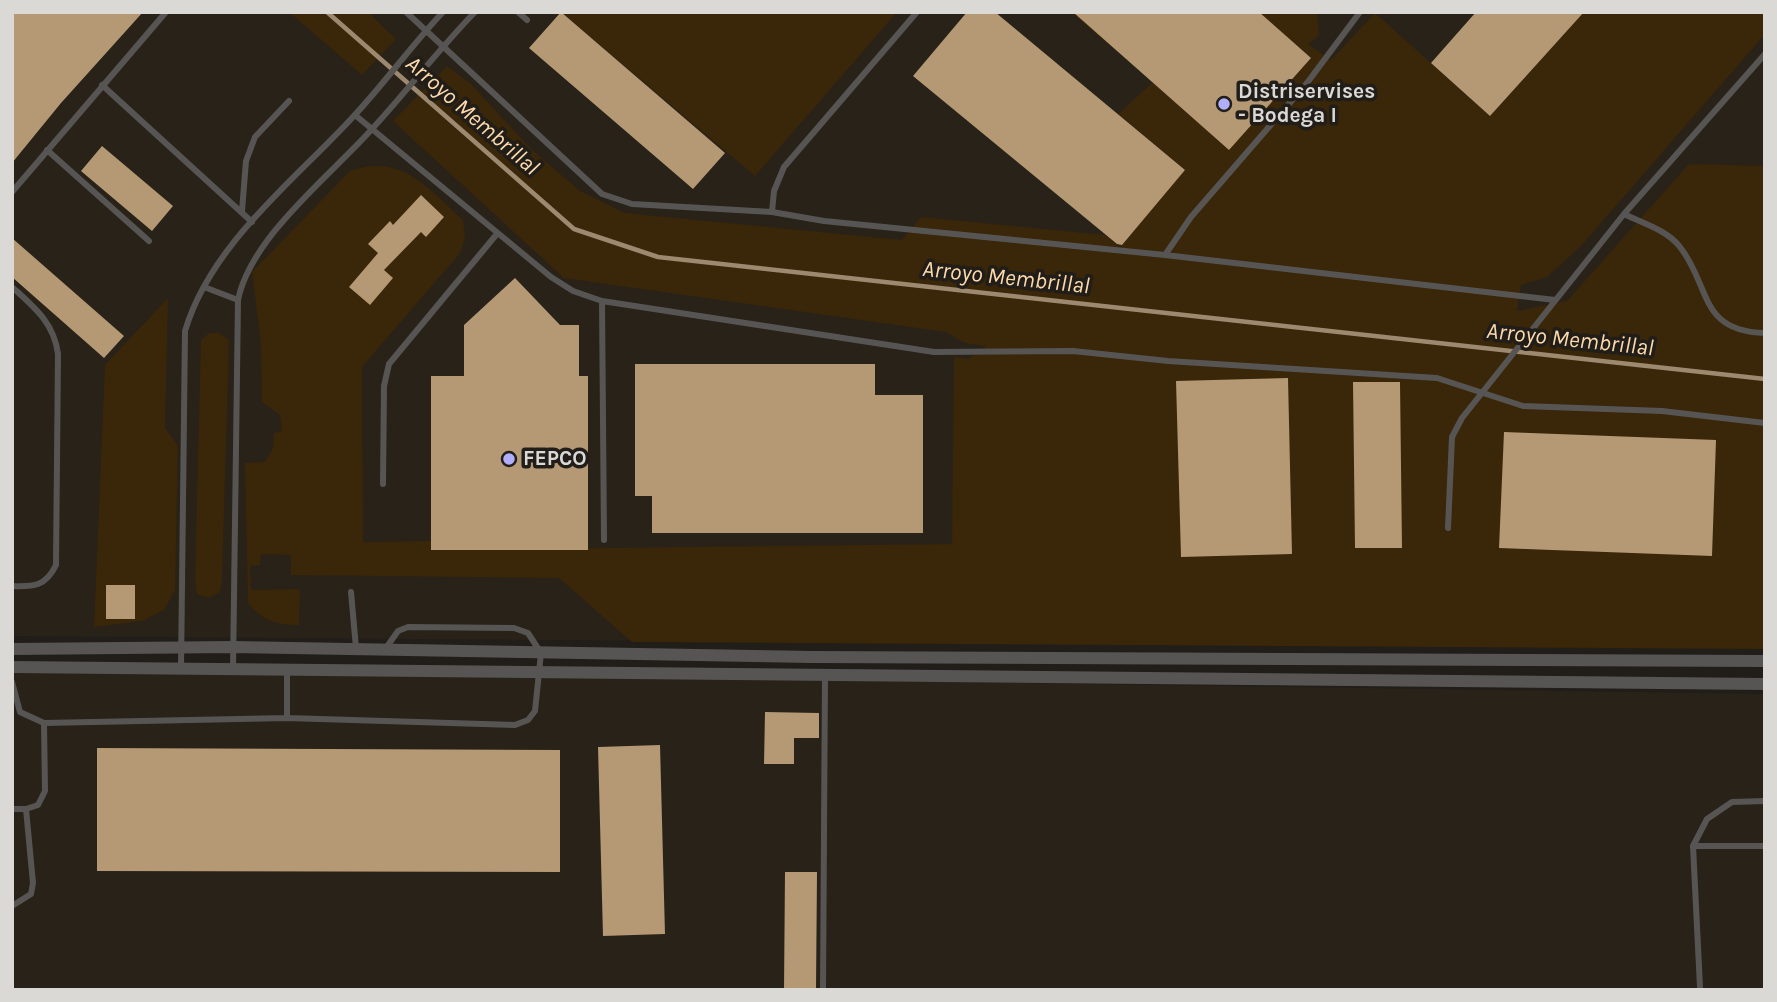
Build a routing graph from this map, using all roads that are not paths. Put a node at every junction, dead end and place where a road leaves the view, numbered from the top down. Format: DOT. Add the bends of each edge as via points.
graph roads {
  1 [pos="166,12"];
  2 [pos="406,12"];
  3 [pos="443,12"];
  4 [pos="475,12"];
  5 [pos="518,12"];
  6 [pos="917,12"];
  7 [pos="1349,12"];
  8 [pos="1358,15"];
  9 [pos="527,20"];
  10 [pos="426,30"];
  11 [pos="442,46"];
  12 [pos="1765,54"];
  13 [pos="102,85"];
  14 [pos="289,101"];
  15 [pos="355,116"];
  16 [pos="373,128"];
  17 [pos="47,150"];
  18 [pos="12,192"];
  19 [pos="242,211"];
  20 [pos="772,212"];
  21 [pos="1624,214"];
  22 [pos="252,222"];
  23 [pos="496,234"];
  24 [pos="149,241"];
  25 [pos="1165,255"];
  26 [pos="12,287"];
  27 [pos="204,287"];
  28 [pos="238,300"];
  29 [pos="1555,300"];
  30 [pos="602,301"];
  31 [pos="1765,332"];
  32 [pos="1481,392"];
  33 [pos="1765,423"];
  34 [pos="383,484"];
  35 [pos="1448,528"];
  36 [pos="604,540"];
  37 [pos="12,586"];
  38 [pos="351,593"];
  39 [pos="182,647"];
  40 [pos="233,647"];
  41 [pos="356,648"];
  42 [pos="386,648"];
  43 [pos="12,649"];
  44 [pos="541,653"];
  45 [pos="1228,659"];
  46 [pos="1765,661"];
  47 [pos="12,667"];
  48 [pos="181,669"];
  49 [pos="233,670"];
  50 [pos="287,671"];
  51 [pos="539,673"];
  52 [pos="825,675"];
  53 [pos="1229,679"];
  54 [pos="12,682"];
  55 [pos="1765,684"];
  56 [pos="287,718"];
  57 [pos="44,723"];
  58 [pos="1765,801"];
  59 [pos="12,809"];
  60 [pos="26,809"];
  61 [pos="1693,846"];
  62 [pos="1765,846"];
  63 [pos="12,906"];
  64 [pos="1700,987"];
  65 [pos="823,990"];
  1 -- 13 [label="lane"];
  2 -- 10 [label="lane"];
  3 -- 10 [label="lane"];
  4 -- 11 [label="lane"];
  5 -- 9 [label="lane"];
  6 -- 20 [label="lane" via="784,167"];
  7 -- 8 [label="lane"];
  8 -- 25 [label="lane" via="1307,83 1191,217"];
  10 -- 11 [label="lane"];
  10 -- 15 [label="lane"];
  11 -- 16 [label="lane"];
  11 -- 20 [label="lane" via="602,194 632,204"];
  12 -- 21 [label="lane"];
  13 -- 17 [label="lane"];
  13 -- 19 [label="lane"];
  14 -- 19 [label="lane" via="255,136 246,161"];
  15 -- 16 [label="lane"];
  15 -- 22 [label="lane"];
  16 -- 23 [label="lane"];
  16 -- 28 [label="lane" via="265,242 250,264"];
  17 -- 18 [label="lane"];
  17 -- 24 [label="lane"];
  19 -- 22 [label="lane"];
  20 -- 25 [label="lane"];
  21 -- 29 [label="lane"];
  21 -- 31 [label="lane" via="1668,235 1680,247 1708,306 1723,320 1743,332"];
  22 -- 27 [label="lane"];
  23 -- 30 [label="lane" via="573,291"];
  23 -- 34 [label="lane" via="389,364 384,386"];
  25 -- 29 [label="lane"];
  26 -- 37 [label="lane" via="46,319 58,354 56,565 49,579 35,587"];
  27 -- 28 [label="lane"];
  27 -- 39 [label="lane" via="185,331"];
  28 -- 40 [label="lane"];
  29 -- 32 [label="lane"];
  30 -- 32 [label="lane" via="934,352 1114,353 1168,361 1437,377"];
  30 -- 36 [label="lane"];
  32 -- 33 [label="lane" via="1523,406 1662,411"];
  32 -- 35 [label="lane" via="1452,437"];
  38 -- 41 [label="lane"];
  39 -- 40 [label="street"];
  39 -- 43 [label="street"];
  39 -- 48 [label="lane"];
  40 -- 41 [label="street"];
  40 -- 49 [label="lane"];
  41 -- 42 [label="street"];
  42 -- 44 [label="street"];
  42 -- 44 [label="lane" via="398,631 408,627 514,628 528,633"];
  44 -- 45 [label="street"];
  44 -- 51 [label="lane"];
  45 -- 46 [label="street"];
  45 -- 53 [label="street"];
  47 -- 48 [label="street"];
  48 -- 49 [label="street"];
  49 -- 50 [label="street"];
  50 -- 51 [label="street"];
  50 -- 56 [label="lane"];
  51 -- 52 [label="street"];
  51 -- 56 [label="lane" via="535,711 515,725"];
  52 -- 53 [label="street"];
  52 -- 65 [label="lane"];
  53 -- 55 [label="street"];
  54 -- 57 [label="lane" via="20,712"];
  56 -- 57 [label="lane"];
  57 -- 60 [label="lane" via="45,790 38,805"];
  58 -- 61 [label="lane" via="1732,802 1707,819"];
  59 -- 60 [label="lane"];
  60 -- 63 [label="lane" via="33,883 31,894"];
  61 -- 62 [label="lane"];
  61 -- 64 [label="lane"];
}
